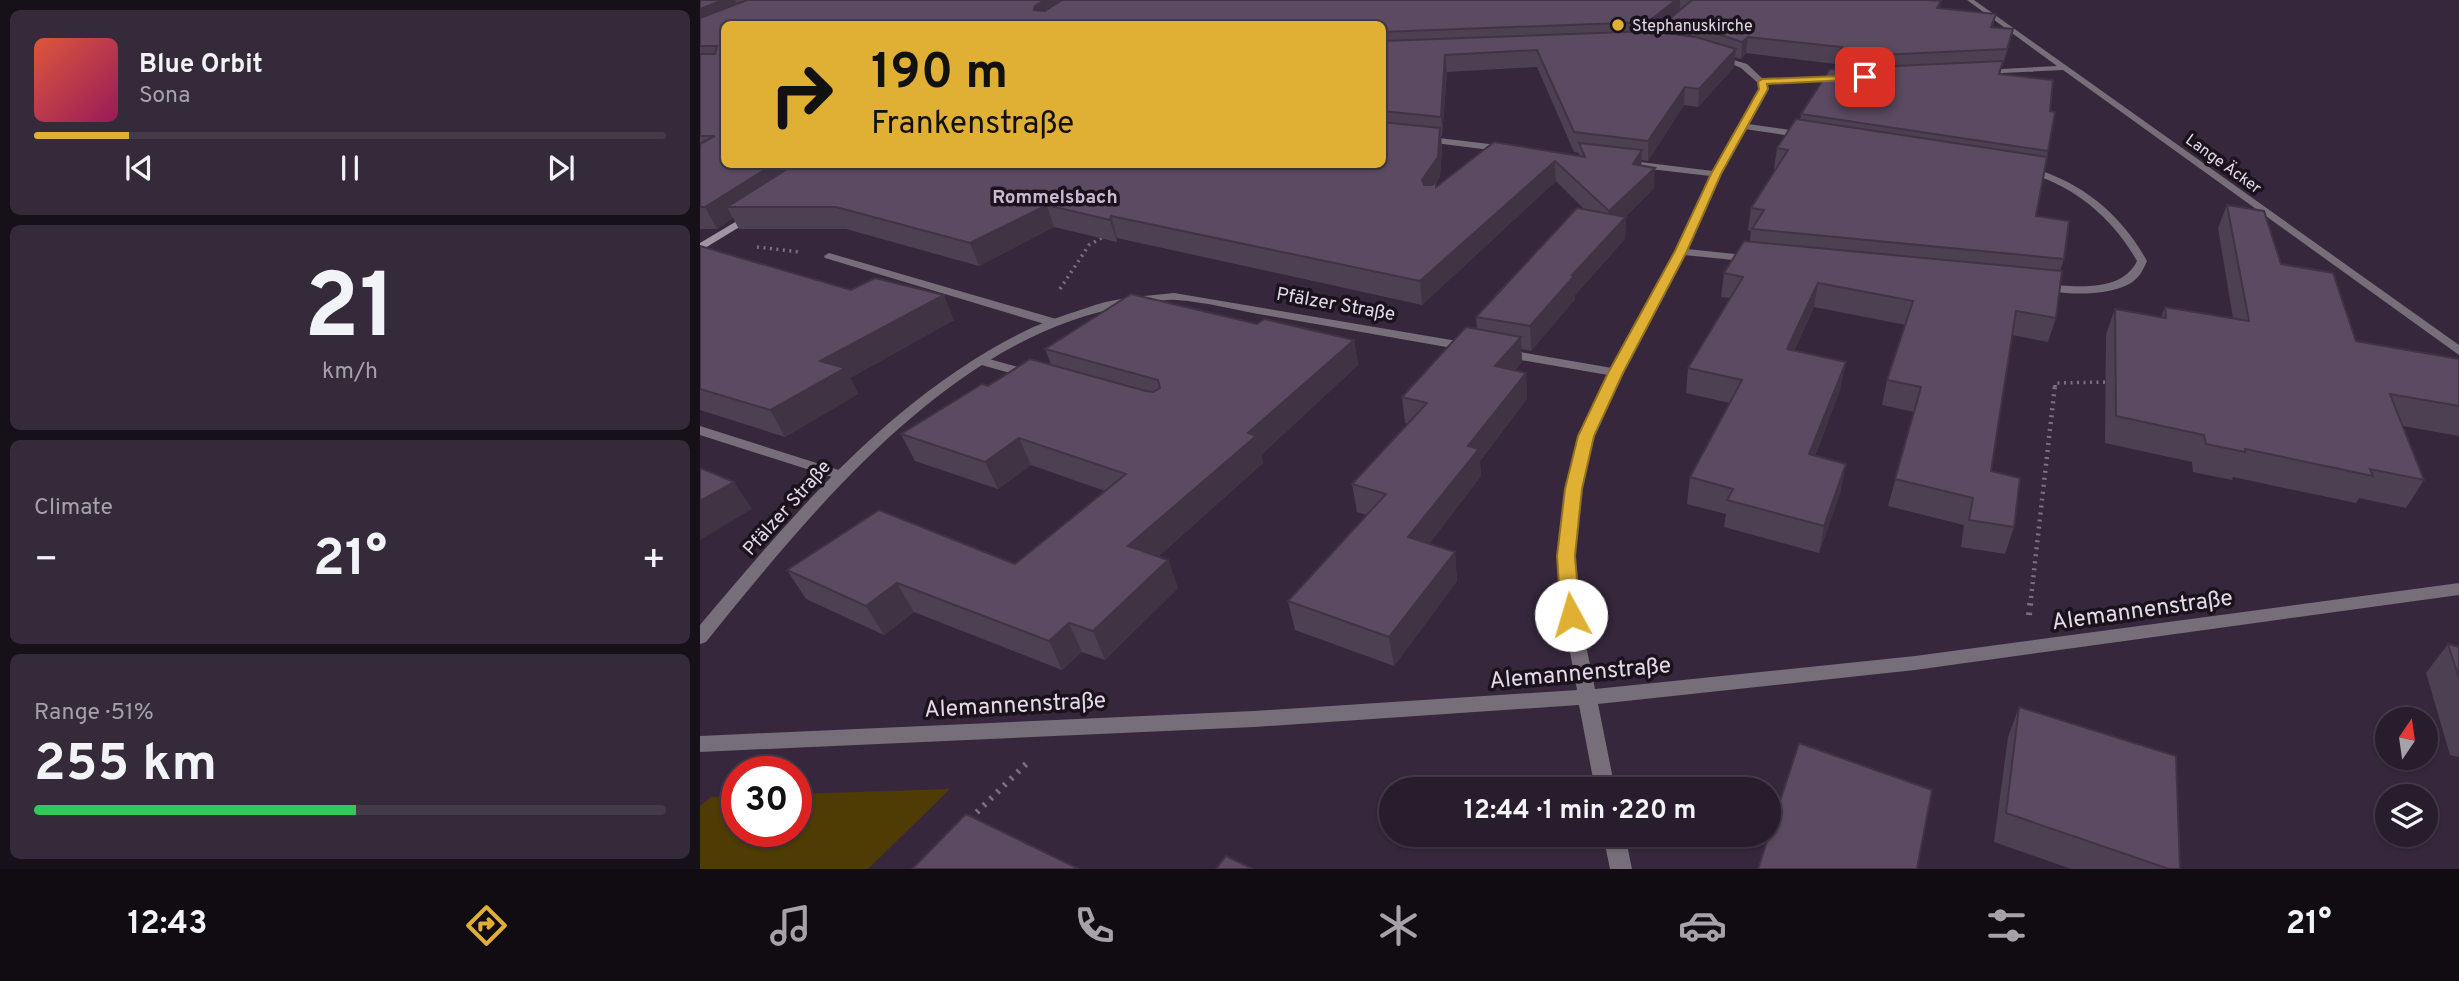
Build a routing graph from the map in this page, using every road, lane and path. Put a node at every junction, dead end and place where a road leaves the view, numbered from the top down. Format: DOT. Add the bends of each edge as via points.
graph roads {
  1 [pos="1970,0"];
  2 [pos="1711,54"];
  3 [pos="2065,68"];
  4 [pos="1979,72"];
  5 [pos="1853,78"];
  6 [pos="1762,82"];
  7 [pos="1743,126"];
  8 [pos="1412,138"];
  9 [pos="1819,138"];
  10 [pos="1489,147"];
  11 [pos="1514,150"];
  12 [pos="1480,154"];
  13 [pos="1615,162"];
  14 [pos="2019,168"];
  15 [pos="1716,174"];
  16 [pos="758,210"];
  17 [pos="1113,231"];
  18 [pos="702,247"];
  19 [pos="1681,251"];
  20 [pos="829,256"];
  21 [pos="1763,260"];
  22 [pos="2025,286"];
  23 [pos="1031,315"];
  24 [pos="1052,322"];
  25 [pos="2459,351"];
  26 [pos="982,361"];
  27 [pos="1616,373"];
  28 [pos="1046,379"];
  29 [pos="2115,382"];
  30 [pos="700,430"];
  31 [pos="840,475"];
  32 [pos="2459,589"];
  33 [pos="700,637"];
  34 [pos="2025,649"];
  35 [pos="1586,697"];
  36 [pos="1065,726"];
  37 [pos="700,744"];
  38 [pos="1603,777"];
  39 [pos="968,821"];
  40 [pos="1616,847"];
  41 [pos="1621,869"];
  1 -- 3 [label="street, Lange Äcker"];
  2 -- 6 [label="street" via="1744,66"];
  3 -- 4 [label="street"];
  3 -- 25 [label="street, Lange Äcker"];
  5 -- 6 [label="street"];
  6 -- 7 [label="street" via="1763,89"];
  7 -- 9 [label="street"];
  7 -- 15 [label="street"];
  8 -- 10 [label="street"];
  10 -- 11 [label="street"];
  10 -- 12 [label="street"];
  13 -- 15 [label="street"];
  14 -- 22 [label="street" via="2055,177 2078,190 2129,239 2142,261 2133,278 2113,286"];
  15 -- 19 [label="street"];
  16 -- 18 [label="main road"];
  17 -- 23 [label="path" via="1089,245 1051,302"];
  18 -- 20 [label="path" via="770,247"];
  19 -- 21 [label="street"];
  19 -- 27 [label="street"];
  20 -- 23 [label="street"];
  23 -- 24 [label="street"];
  24 -- 26 [label="street, Pfälzer Straße"];
  24 -- 27 [label="street, Pfälzer Straße" via="1128,300 1174,296"];
  26 -- 28 [label="street"];
  26 -- 31 [label="street, Pfälzer Straße" via="907,415"];
  27 -- 35 [label="street" via="1579,460 1566,556 1567,597"];
  29 -- 34 [label="path" via="2055,383"];
  30 -- 31 [label="street"];
  31 -- 33 [label="street, Pfälzer Straße"];
  32 -- 34 [label="street, Alemannenstraße"];
  34 -- 35 [label="street, Alemannenstraße"];
  35 -- 36 [label="street, Alemannenstraße"];
  35 -- 38 [label="street"];
  36 -- 37 [label="street, Alemannenstraße"];
  36 -- 39 [label="path"];
  40 -- 41 [label="street"];
}
